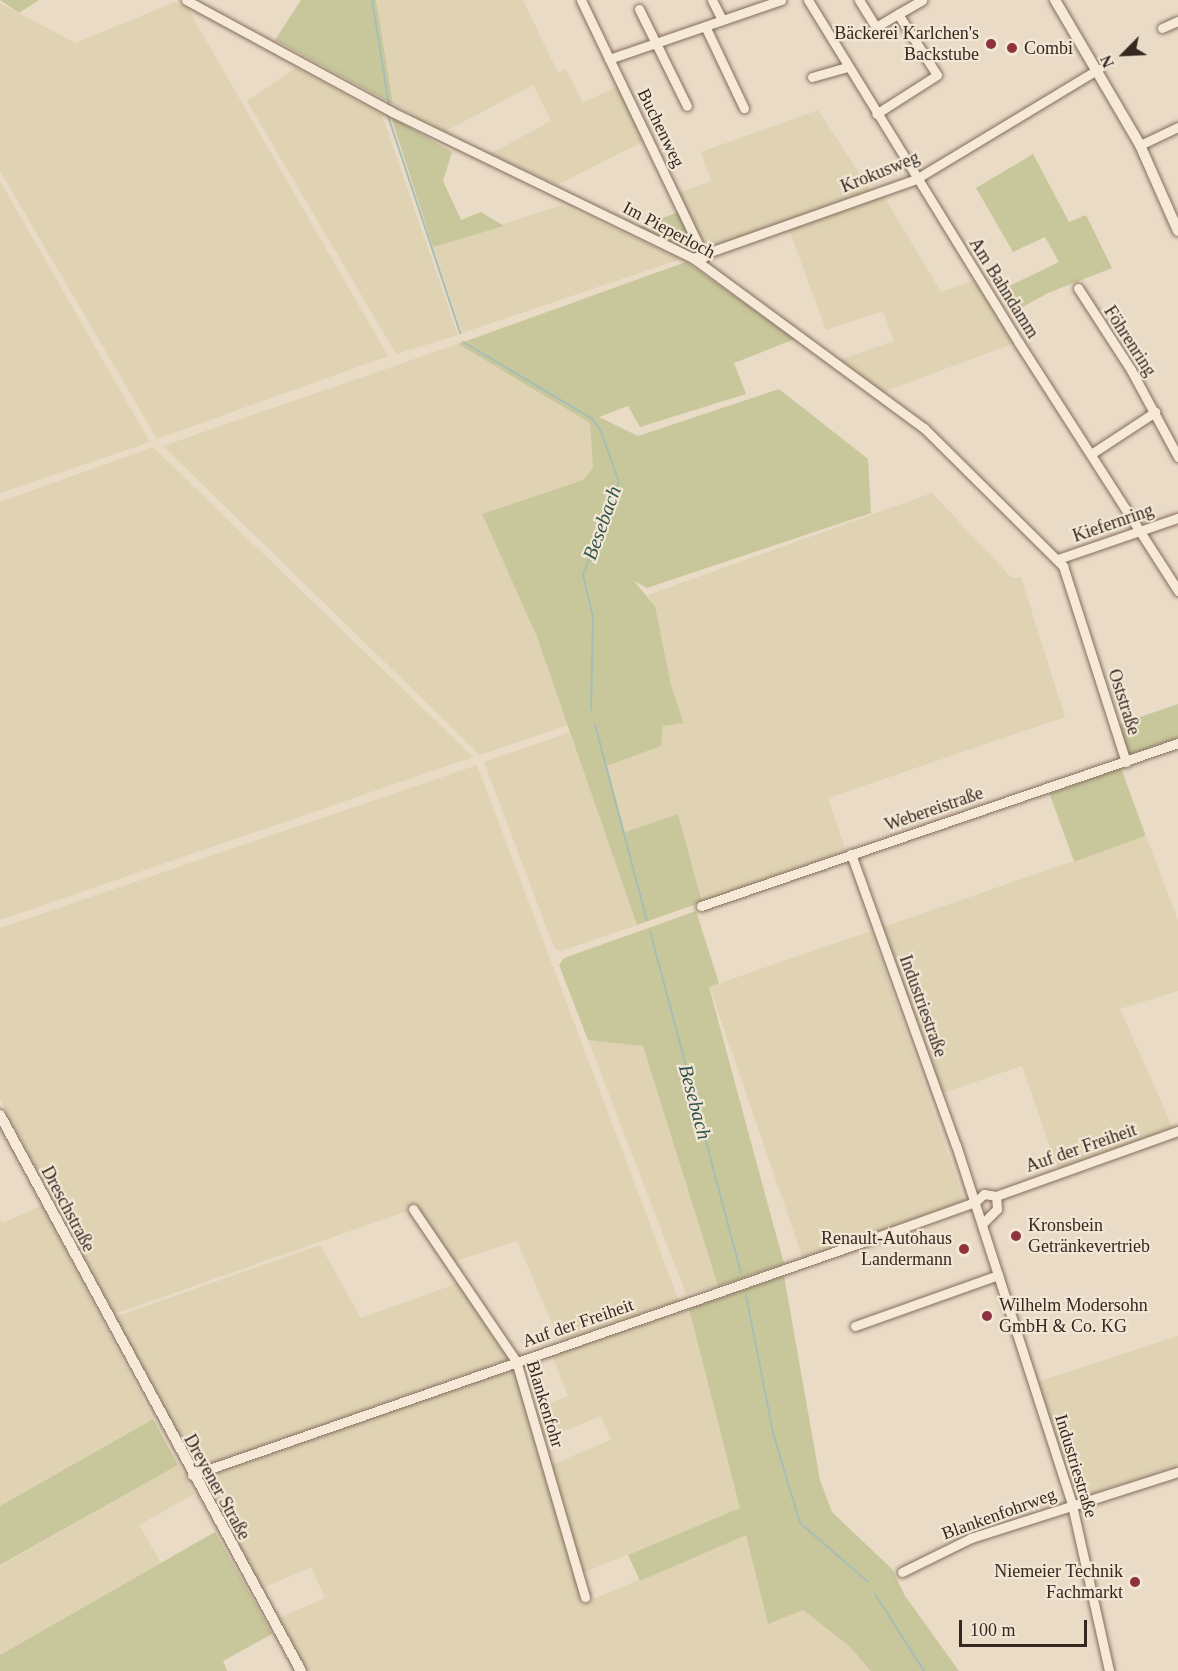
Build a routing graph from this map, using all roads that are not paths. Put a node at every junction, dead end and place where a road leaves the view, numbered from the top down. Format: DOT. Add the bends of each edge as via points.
graph roads {
  1 [pos="186,0"];
  2 [pos="581,0"];
  3 [pos="711,0"];
  4 [pos="781,0"];
  5 [pos="808,0"];
  6 [pos="859,0"];
  7 [pos="922,0"];
  8 [pos="1055,0"];
  9 [pos="639,9"];
  10 [pos="898,15"];
  11 [pos="722,20"];
  12 [pos="1178,21"];
  13 [pos="705,26"];
  14 [pos="1162,28"];
  15 [pos="656,42"];
  16 [pos="609,58"];
  17 [pos="848,67"];
  18 [pos="1098,69"];
  19 [pos="812,77"];
  20 [pos="687,106"];
  21 [pos="744,108"];
  22 [pos="876,114"];
  23 [pos="1178,127"];
  24 [pos="1140,145"];
  25 [pos="916,179"];
  26 [pos="1178,231"];
  27 [pos="703,254"];
  28 [pos="693,258"];
  29 [pos="711,270"];
  30 [pos="1078,288"];
  31 [pos="1155,412"];
  32 [pos="1091,454"];
  33 [pos="1178,457"];
  34 [pos="1178,518"];
  35 [pos="1141,531"];
  36 [pos="1058,559"];
  37 [pos="1178,591"];
  38 [pos="1090,652"];
  39 [pos="1178,743"];
  40 [pos="1126,762"];
  41 [pos="851,855"];
  42 [pos="700,906"];
  43 [pos="0,1115"];
  44 [pos="1178,1131"];
  45 [pos="996,1196"];
  46 [pos="975,1202"];
  47 [pos="413,1209"];
  48 [pos="982,1224"];
  49 [pos="998,1275"];
  50 [pos="106,1317"];
  51 [pos="855,1326"];
  52 [pos="516,1361"];
  53 [pos="1178,1472"];
  54 [pos="192,1475"];
  55 [pos="1072,1505"];
  56 [pos="902,1572"];
  57 [pos="585,1597"];
  58 [pos="301,1671"];
  59 [pos="1109,1671"];
  1 -- 28 [label="street, Im Pieperloch" via="392,112"];
  2 -- 16 [label="street, Buchenweg"];
  3 -- 11 [label="street"];
  4 -- 11 [label="street"];
  5 -- 17 [label="street, Am Bahndamm"];
  6 -- 10 [label="street" via="876,27"];
  7 -- 10 [label="street"];
  8 -- 18 [label="street"];
  9 -- 15 [label="street"];
  10 -- 22 [label="street" via="937,75"];
  11 -- 13 [label="street"];
  12 -- 14 [label="street"];
  13 -- 15 [label="street"];
  13 -- 21 [label="street"];
  15 -- 16 [label="street"];
  15 -- 20 [label="street"];
  16 -- 27 [label="street, Buchenweg"];
  17 -- 19 [label="street"];
  17 -- 22 [label="street, Am Bahndamm"];
  18 -- 24 [label="street"];
  18 -- 25 [label="street, Krokusweg"];
  22 -- 25 [label="street, Am Bahndamm"];
  23 -- 24 [label="street"];
  24 -- 26 [label="street"];
  25 -- 27 [label="street, Krokusweg"];
  25 -- 32 [label="street, Am Bahndamm"];
  27 -- 28 [label="street, Krokusweg"];
  27 -- 29 [label="street, Buchenweg"];
  28 -- 29 [label="street, Im Pieperloch"];
  29 -- 36 [label="street, Im Pieperloch" via="924,428"];
  30 -- 31 [label="street, Föhrenring"];
  31 -- 32 [label="street"];
  31 -- 33 [label="street, Föhrenring"];
  32 -- 35 [label="street, Am Bahndamm"];
  34 -- 35 [label="street, Kiefernring"];
  35 -- 36 [label="street, Kiefernring"];
  35 -- 37 [label="street, Am Bahndamm"];
  36 -- 38 [label="street, Im Pieperloch"];
  38 -- 40 [label="street, Oststraße"];
  39 -- 40 [label="street, Webereistraße"];
  40 -- 41 [label="street, Webereistraße"];
  41 -- 42 [label="street, Webereistraße"];
  41 -- 46 [label="street, Industriestraße"];
  43 -- 50 [label="street, Dreschstraße"];
  44 -- 45 [label="street, Auf der Freiheit"];
  45 -- 46 [label="street" via="984,1194"];
  45 -- 48 [label="street" via="996,1209"];
  46 -- 48 [label="street, Industriestraße"];
  46 -- 52 [label="street, Auf der Freiheit"];
  47 -- 52 [label="street, Blankenfohr"];
  48 -- 49 [label="street, Industriestraße"];
  49 -- 51 [label="street"];
  49 -- 55 [label="street, Industriestraße"];
  50 -- 54 [label="street, Dreyener Straße"];
  52 -- 54 [label="street, Auf der Freiheit"];
  52 -- 57 [label="street, Blankenfohr"];
  53 -- 55 [label="street, Blankenfohrweg"];
  54 -- 58 [label="street, Dreyener Straße"];
  55 -- 56 [label="street, Blankenfohrweg" via="971,1538"];
  55 -- 59 [label="street, Industriestraße"];
}
